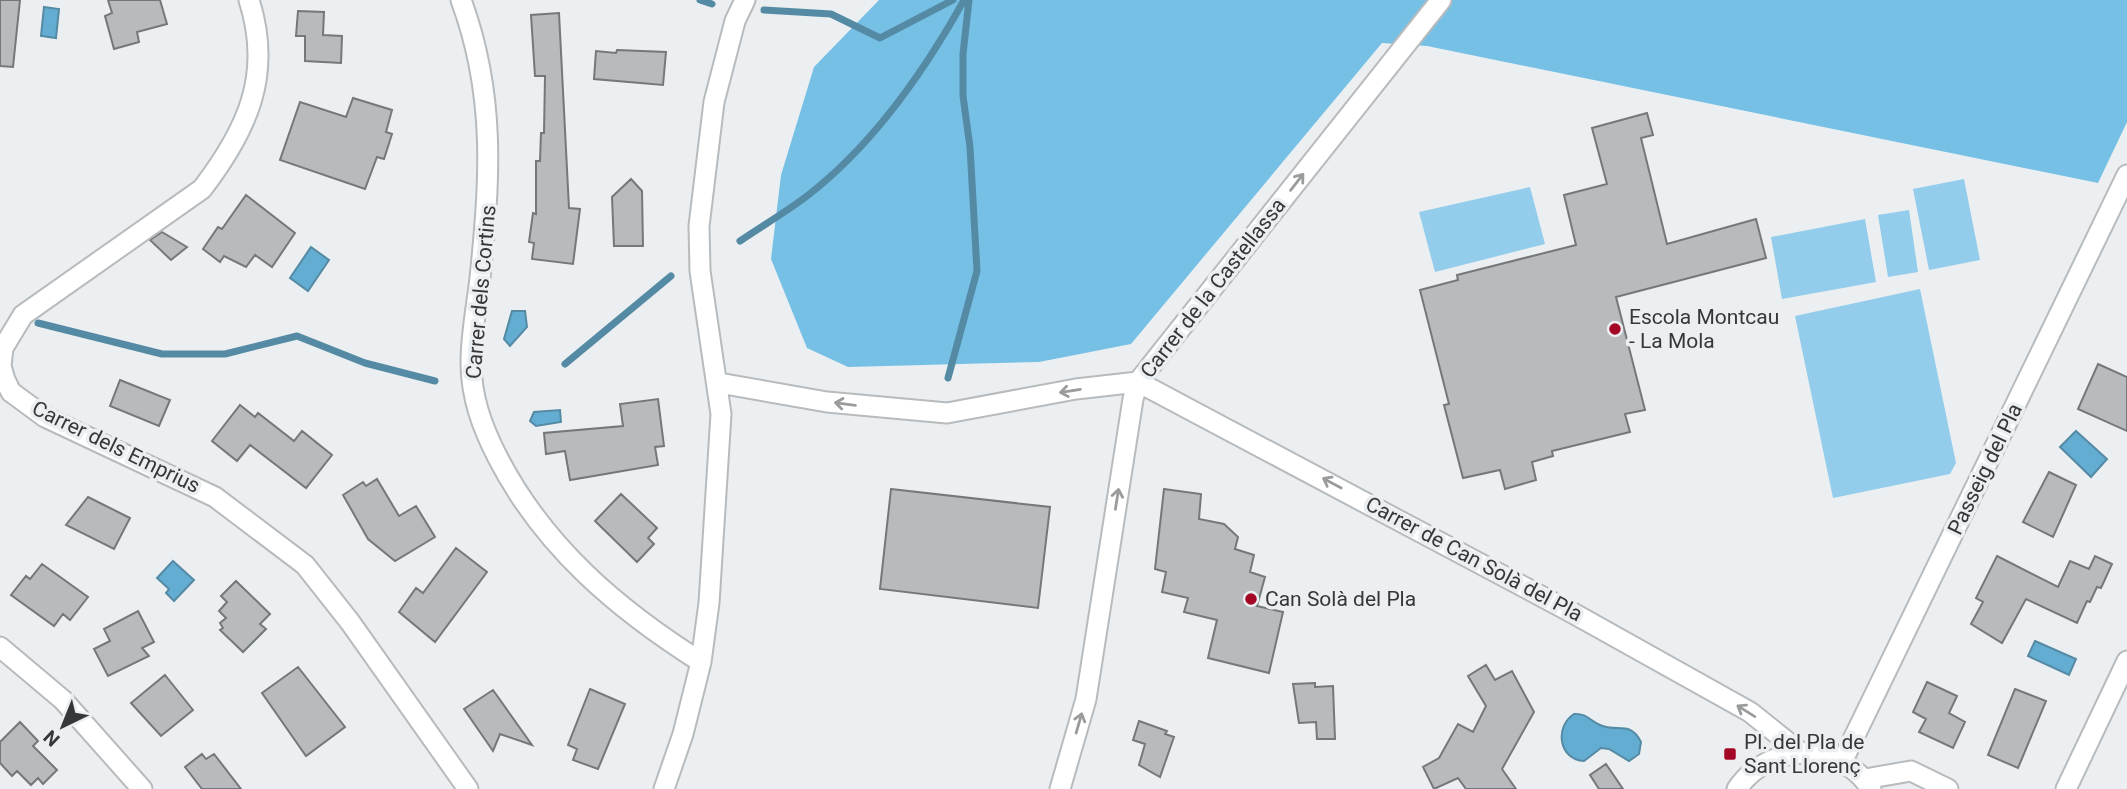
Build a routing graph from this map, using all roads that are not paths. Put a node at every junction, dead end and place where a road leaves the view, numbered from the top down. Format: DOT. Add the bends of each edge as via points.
graph roads {
  1 [pos="249,0"];
  2 [pos="461,0"];
  3 [pos="745,0"];
  4 [pos="1441,0"];
  5 [pos="2127,175"];
  6 [pos="1138,382"];
  7 [pos="719,383"];
  8 [pos="0,647"];
  9 [pos="2127,661"];
  10 [pos="701,662"];
  11 [pos="1800,752"];
  12 [pos="1842,762"];
  13 [pos="1868,784"];
  14 [pos="142,789"];
  15 [pos="468,789"];
  16 [pos="664,789"];
  17 [pos="1060,789"];
  18 [pos="1737,789"];
  19 [pos="1948,789"];
  20 [pos="2066,789"];
  1 -- 15 [label="street, Carrer dels Emprius" via="257,81 251,111 236,142 202,189 23,315 3,348 1,366 11,391 45,417 215,496 304,565"];
  2 -- 10 [label="street, Carrer dels Cortins" via="487,112 490,160 471,361 478,416 508,477 548,537 597,586"];
  3 -- 7 [label="street" via="714,102 699,226 700,271"];
  6 -- 4 [label="street, Carrer de la Castellassa, one-way"];
  5 -- 12 [label="street, Passeig del Pla"];
  6 -- 7 [label="street, one-way" via="947,413 827,402"];
  11 -- 6 [label="street, Carrer de Can Solà del Pla, one-way" via="1750,712 1583,618"];
  17 -- 6 [label="street, Carrer de la Castellassa, one-way" via="1086,699"];
  7 -- 10 [label="street" via="715,538"];
  8 -- 14 [label="street" via="63,700"];
  9 -- 20 [label="street"];
  10 -- 16 [label="street"];
  11 -- 12 [label="street"];
  11 -- 18 [label="street" via="1759,766"];
  12 -- 13 [label="street"];
  13 -- 19 [label="street" via="1911,771"];
}
